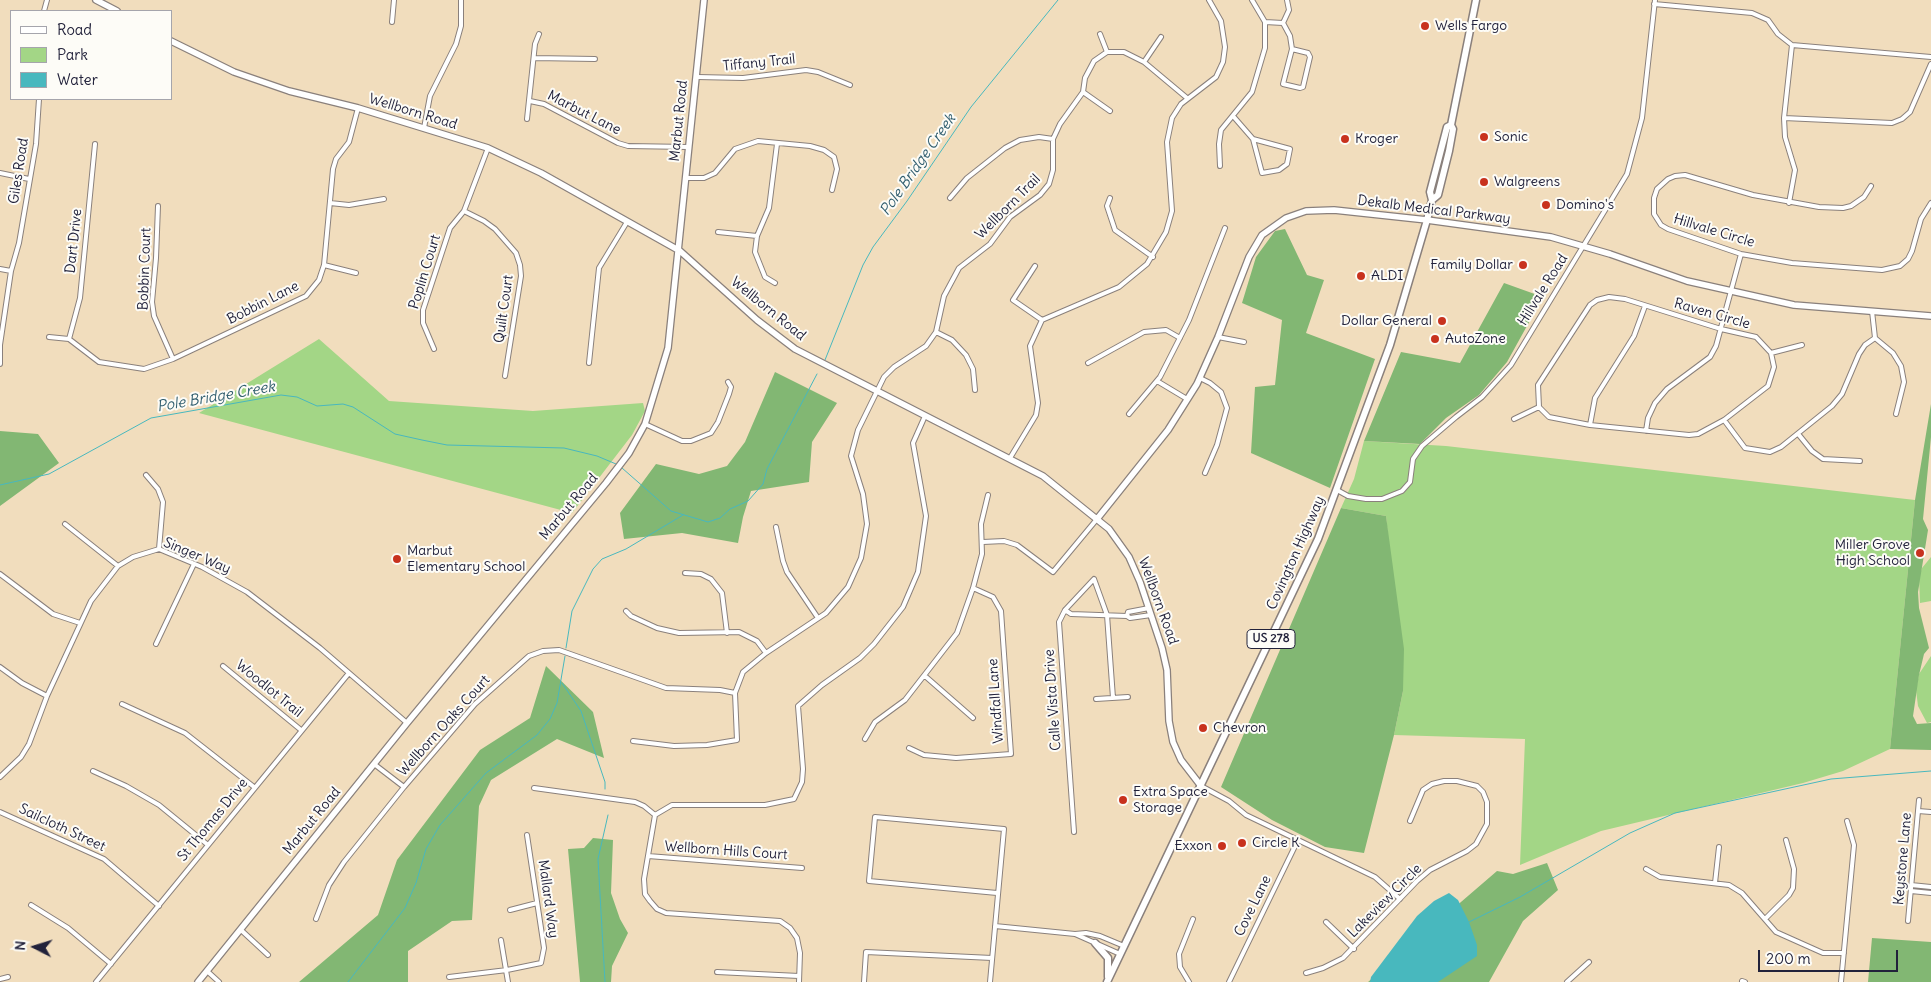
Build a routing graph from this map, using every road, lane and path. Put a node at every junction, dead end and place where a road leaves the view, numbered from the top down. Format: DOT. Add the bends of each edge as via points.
graph roads {
  1 [pos="96,0"];
  2 [pos="394,0"];
  3 [pos="461,0"];
  4 [pos="704,0"];
  5 [pos="1209,0"];
  6 [pos="1252,0"];
  7 [pos="1287,0"];
  8 [pos="1476,0"];
  9 [pos="1655,2"];
  10 [pos="115,10"];
  11 [pos="392,22"];
  12 [pos="1265,22"];
  13 [pos="1283,23"];
  14 [pos="539,34"];
  15 [pos="1100,34"];
  16 [pos="1161,37"];
  17 [pos="172,41"];
  18 [pos="1792,45"];
  19 [pos="1292,49"];
  20 [pos="1107,52"];
  21 [pos="1931,57"];
  22 [pos="534,58"];
  23 [pos="595,59"];
  24 [pos="1144,62"];
  25 [pos="1931,64"];
  26 [pos="697,77"];
  27 [pos="850,85"];
  28 [pos="1083,92"];
  29 [pos="1187,98"];
  30 [pos="38,100"];
  31 [pos="530,101"];
  32 [pos="358,108"];
  33 [pos="1110,111"];
  34 [pos="1233,116"];
  35 [pos="1784,118"];
  36 [pos="527,119"];
  37 [pos="424,128"];
  38 [pos="1053,139"];
  39 [pos="1253,140"];
  40 [pos="95,144"];
  41 [pos="777,144"];
  42 [pos="688,147"];
  43 [pos="488,148"];
  44 [pos="1220,166"];
  45 [pos="0,173"];
  46 [pos="686,178"];
  47 [pos="29,179"];
  48 [pos="1871,186"];
  49 [pos="832,190"];
  50 [pos="950,198"];
  51 [pos="1110,198"];
  52 [pos="384,199"];
  53 [pos="330,203"];
  54 [pos="1789,203"];
  55 [pos="1931,203"];
  56 [pos="158,206"];
  57 [pos="464,212"];
  58 [pos="1427,220"];
  59 [pos="627,222"];
  60 [pos="1225,228"];
  61 [pos="718,232"];
  62 [pos="757,236"];
  63 [pos="1583,247"];
  64 [pos="680,251"];
  65 [pos="1741,254"];
  66 [pos="1152,257"];
  67 [pos="694,262"];
  68 [pos="324,265"];
  69 [pos="678,266"];
  70 [pos="1035,266"];
  71 [pos="0,269"];
  72 [pos="11,271"];
  73 [pos="356,273"];
  74 [pos="775,283"];
  75 [pos="1730,292"];
  76 [pos="1645,306"];
  77 [pos="1872,311"];
  78 [pos="1931,316"];
  79 [pos="1042,320"];
  80 [pos="1721,329"];
  81 [pos="936,332"];
  82 [pos="49,337"];
  83 [pos="1218,337"];
  84 [pos="1180,338"];
  85 [pos="1875,338"];
  86 [pos="69,339"];
  87 [pos="1244,342"];
  88 [pos="1802,345"];
  89 [pos="434,349"];
  90 [pos="1771,354"];
  91 [pos="173,359"];
  92 [pos="589,363"];
  93 [pos="1088,363"];
  94 [pos="0,364"];
  95 [pos="505,376"];
  96 [pos="1200,378"];
  97 [pos="1156,381"];
  98 [pos="728,382"];
  99 [pos="976,390"];
  100 [pos="876,391"];
  101 [pos="1187,399"];
  102 [pos="1539,407"];
  103 [pos="1130,414"];
  104 [pos="1896,414"];
  105 [pos="925,416"];
  106 [pos="1514,419"];
  107 [pos="1724,420"];
  108 [pos="645,424"];
  109 [pos="1590,425"];
  110 [pos="1646,431"];
  111 [pos="1799,435"];
  112 [pos="1010,458"];
  113 [pos="1860,461"];
  114 [pos="1205,473"];
  115 [pos="146,475"];
  116 [pos="1337,490"];
  117 [pos="988,495"];
  118 [pos="1097,519"];
  119 [pos="65,524"];
  120 [pos="776,526"];
  121 [pos="983,542"];
  122 [pos="159,549"];
  123 [pos="194,564"];
  124 [pos="118,566"];
  125 [pos="685,573"];
  126 [pos="0,574"];
  127 [pos="973,588"];
  128 [pos="1149,608"];
  129 [pos="1065,610"];
  130 [pos="626,611"];
  131 [pos="1107,614"];
  132 [pos="1152,615"];
  133 [pos="1127,616"];
  134 [pos="818,618"];
  135 [pos="80,624"];
  136 [pos="727,633"];
  137 [pos="156,644"];
  138 [pos="766,654"];
  139 [pos="223,666"];
  140 [pos="0,667"];
  141 [pos="349,673"];
  142 [pos="925,676"];
  143 [pos="735,693"];
  144 [pos="48,696"];
  145 [pos="1128,697"];
  146 [pos="1113,698"];
  147 [pos="1096,699"];
  148 [pos="122,704"];
  149 [pos="973,718"];
  150 [pos="407,723"];
  151 [pos="302,730"];
  152 [pos="865,739"];
  153 [pos="633,741"];
  154 [pos="909,748"];
  155 [pos="374,764"];
  156 [pos="2,771"];
  157 [pos="92,771"];
  158 [pos="0,777"];
  159 [pos="1202,786"];
  160 [pos="254,787"];
  161 [pos="404,787"];
  162 [pos="534,788"];
  163 [pos="1919,800"];
  164 [pos="1918,811"];
  165 [pos="0,812"];
  166 [pos="1931,812"];
  167 [pos="655,815"];
  168 [pos="1410,821"];
  169 [pos="1847,822"];
  170 [pos="1074,832"];
  171 [pos="527,835"];
  172 [pos="1298,840"];
  173 [pos="1786,840"];
  174 [pos="208,845"];
  175 [pos="1720,848"];
  176 [pos="648,856"];
  177 [pos="802,868"];
  178 [pos="1646,869"];
  179 [pos="1715,883"];
  180 [pos="1912,885"];
  181 [pos="1931,887"];
  182 [pos="1911,891"];
  183 [pos="997,893"];
  184 [pos="1931,893"];
  185 [pos="1400,899"];
  186 [pos="537,903"];
  187 [pos="31,906"];
  188 [pos="159,906"];
  189 [pos="510,910"];
  190 [pos="316,919"];
  191 [pos="1193,919"];
  192 [pos="1765,919"];
  193 [pos="1908,921"];
  194 [pos="1326,922"];
  195 [pos="995,926"];
  196 [pos="241,930"];
  197 [pos="1075,934"];
  198 [pos="501,940"];
  199 [pos="1095,943"];
  200 [pos="1124,946"];
  201 [pos="1354,949"];
  202 [pos="1844,953"];
  203 [pos="1120,954"];
  204 [pos="268,955"];
  205 [pos="992,958"];
  206 [pos="1589,962"];
  207 [pos="111,964"];
  208 [pos="506,970"];
  209 [pos="206,971"];
  210 [pos="717,972"];
  211 [pos="1306,973"];
  212 [pos="799,976"];
  213 [pos="8,977"];
  214 [pos="449,977"];
  215 [pos="0,979"];
  216 [pos="1108,981"];
  217 [pos="96,982"];
  218 [pos="198,982"];
  219 [pos="219,982"];
  220 [pos="508,982"];
  221 [pos="798,982"];
  222 [pos="864,982"];
  223 [pos="990,982"];
  224 [pos="1189,982"];
  225 [pos="1229,982"];
  226 [pos="1567,982"];
  227 [pos="1841,982"];
  1 -- 10 [label="street"];
  2 -- 11 [label="street"];
  3 -- 37 [label="street" via="461,26 456,44 430,96"];
  4 -- 26 [label="street, Marbut Road"];
  5 -- 29 [label="street" via="1221,21 1225,47 1223,62 1216,77"];
  6 -- 12 [label="street"];
  7 -- 13 [label="street" via="1289,10"];
  8 -- 58 [label="main road, Covington Highway / US 278" via="1451,125 1447,127 1430,192 1432,200"];
  9 -- 18 [label="street" via="1752,13 1768,20"];
  9 -- 63 [label="street, Hillvale Road" via="1642,118 1634,153 1627,174"];
  12 -- 13 [label="street"];
  12 -- 34 [label="street" via="1265,48 1258,77 1252,92"];
  13 -- 19 [label="street"];
  14 -- 22 [label="street"];
  15 -- 20 [label="street"];
  16 -- 24 [label="street"];
  17 -- 32 [label="street, Wellborn Road" via="234,72 289,91"];
  18 -- 21 [label="street"];
  18 -- 35 [label="street"];
  19 -- 19 [label="street" via="1310,56 1303,87 1300,88 1283,84"];
  20 -- 24 [label="street" via="1124,52"];
  20 -- 28 [label="street" via="1087,71"];
  22 -- 23 [label="street"];
  22 -- 31 [label="street"];
  24 -- 29 [label="street"];
  25 -- 35 [label="street" via="1910,112 1892,123"];
  26 -- 27 [label="street, Tiffany Trail" via="743,78 806,70"];
  26 -- 42 [label="street, Marbut Road"];
  28 -- 33 [label="street"];
  28 -- 38 [label="street"];
  29 -- 66 [label="street" via="1172,118 1167,142 1172,211 1166,232"];
  30 -- 47 [label="street, Giles Road" via="36,144"];
  31 -- 36 [label="street"];
  31 -- 42 [label="street, Marbut Lane" via="544,104 628,146"];
  32 -- 37 [label="street, Wellborn Road"];
  32 -- 53 [label="street, Bobbin Lane" via="349,142 336,159 333,169"];
  34 -- 39 [label="street"];
  34 -- 44 [label="street" via="1219,134"];
  35 -- 54 [label="street" via="1785,137 1795,170"];
  37 -- 43 [label="street, Wellborn Road"];
  38 -- 50 [label="street" via="1020,140 1005,148 967,178"];
  38 -- 81 [label="street, Wellborn Trail" via="1054,170 1049,184 1040,195 1010,217 990,244 959,268 944,296"];
  39 -- 39 [label="street" via="1290,149 1287,164 1279,170 1262,173"];
  40 -- 86 [label="street, Dart Drive" via="80,298"];
  41 -- 46 [label="street" via="758,141 746,144 735,149 715,173 704,178"];
  41 -- 49 [label="street" via="810,146 834,157 837,175"];
  41 -- 62 [label="street" via="769,208"];
  42 -- 46 [label="street, Marbut Road"];
  43 -- 57 [label="street, Poplin Court"];
  43 -- 59 [label="street, Wellborn Road" via="541,172"];
  45 -- 47 [label="street"];
  46 -- 64 [label="street, Marbut Road"];
  47 -- 72 [label="street, Giles Road"];
  48 -- 54 [label="street, Hillvale Circle" via="1859,202 1843,208"];
  51 -- 66 [label="street" via="1107,206 1115,230"];
  52 -- 53 [label="street" via="350,205"];
  53 -- 68 [label="street, Bobbin Lane"];
  54 -- 65 [label="street, Hillvale Circle" via="1685,175 1668,178 1658,189 1654,198 1654,214 1661,226"];
  55 -- 65 [label="street, Hillvale Circle" via="1921,219 1908,259 1892,269 1808,265"];
  56 -- 91 [label="street, Bobbin Court" via="152,302 154,316"];
  57 -- 89 [label="street, Poplin Court" via="450,228 422,310 423,323"];
  57 -- 95 [label="street, Quilt Court" via="495,229 516,253 520,265"];
  58 -- 63 [label="street, Dekalb Medical Parkway" via="1550,237"];
  58 -- 83 [label="street, Dekalb Medical Parkway" via="1318,209 1286,218 1262,235 1249,257"];
  58 -- 116 [label="main road, Covington Highway / US 278" via="1390,345"];
  59 -- 64 [label="street, Wellborn Road"];
  59 -- 92 [label="street" via="599,268"];
  60 -- 84 [label="street"];
  61 -- 62 [label="street"];
  62 -- 74 [label="street" via="755,252 758,265 765,277"];
  63 -- 75 [label="street, Dekalb Medical Parkway"];
  63 -- 116 [label="street, Hillvale Road" via="1510,365 1482,397 1422,446 1413,459 1410,482 1402,492 1382,499 1366,499"];
  64 -- 67 [label="street, Wellborn Road"];
  64 -- 69 [label="street, Marbut Road"];
  65 -- 75 [label="street"];
  66 -- 79 [label="street" via="1140,272 1119,287"];
  67 -- 69 [label="street"];
  67 -- 100 [label="street, Wellborn Road" via="794,349"];
  68 -- 73 [label="street"];
  68 -- 91 [label="street, Bobbin Lane" via="319,280 306,296"];
  69 -- 108 [label="street, Marbut Road" via="668,348"];
  70 -- 79 [label="street" via="1013,300"];
  71 -- 72 [label="street"];
  72 -- 94 [label="street, Giles Road"];
  75 -- 77 [label="street, Dekalb Medical Parkway" via="1794,305"];
  75 -- 80 [label="street"];
  76 -- 80 [label="street, Raven Circle"];
  76 -- 102 [label="street, Raven Circle" via="1609,297 1590,305 1538,384"];
  76 -- 109 [label="street" via="1634,336 1595,398"];
  77 -- 78 [label="street, Dekalb Medical Parkway"];
  77 -- 85 [label="street"];
  79 -- 112 [label="street" via="1030,346 1038,403 1036,415"];
  80 -- 90 [label="street, Raven Circle" via="1756,337"];
  80 -- 110 [label="street" via="1710,357 1655,403"];
  81 -- 99 [label="street" via="952,340 966,355 973,369"];
  81 -- 100 [label="street, Wellborn Trail" via="926,346 894,367"];
  82 -- 86 [label="street"];
  83 -- 87 [label="street"];
  83 -- 96 [label="street, Dekalb Medical Parkway"];
  84 -- 93 [label="street" via="1166,330 1144,332"];
  84 -- 97 [label="street"];
  85 -- 104 [label="street" via="1893,353 1901,366 1904,382"];
  85 -- 111 [label="street" via="1859,354 1842,394"];
  86 -- 91 [label="street, Bobbin Lane" via="99,362 123,367 144,369"];
  88 -- 90 [label="street"];
  90 -- 107 [label="street" via="1774,367 1768,386"];
  96 -- 101 [label="street, Dekalb Medical Parkway"];
  96 -- 114 [label="street" via="1221,392 1227,408 1213,460"];
  97 -- 101 [label="street"];
  97 -- 103 [label="street"];
  98 -- 108 [label="street" via="731,387 729,394 711,433 682,441"];
  100 -- 105 [label="street, Wellborn Road"];
  100 -- 134 [label="street, Wellborn Trail" via="851,448 866,509 862,558 838,601"];
  101 -- 118 [label="street, Dekalb Medical Parkway" via="1168,430"];
  102 -- 106 [label="street"];
  102 -- 109 [label="street" via="1550,417"];
  105 -- 112 [label="street, Wellborn Road"];
  105 -- 167 [label="street" via="913,443 926,516 918,572 903,607 874,644 798,706 803,769 802,782 794,799 765,805 672,805"];
  107 -- 110 [label="street" via="1698,434"];
  107 -- 111 [label="street" via="1745,448 1757,451 1776,449"];
  108 -- 150 [label="street, Marbut Road" via="629,453 606,483"];
  109 -- 110 [label="street"];
  111 -- 113 [label="street" via="1823,459"];
  112 -- 118 [label="street, Wellborn Road" via="1043,476"];
  115 -- 122 [label="street" via="158,489 163,502"];
  116 -- 159 [label="main road, Covington Highway / US 278" via="1318,539"];
  117 -- 121 [label="street" via="981,524"];
  118 -- 121 [label="street" via="1053,572 1017,545 1004,541"];
  118 -- 128 [label="street, Wellborn Road" via="1109,529 1129,557"];
  119 -- 124 [label="street"];
  120 -- 134 [label="street" via="787,572"];
  121 -- 127 [label="street"];
  122 -- 123 [label="street, Singer Way"];
  122 -- 124 [label="street, Singer Way" via="133,557"];
  123 -- 137 [label="street"];
  123 -- 141 [label="street, Singer Way" via="247,592"];
  124 -- 135 [label="street, Singer Way" via="91,600"];
  125 -- 136 [label="street" via="701,574 711,579 722,593"];
  126 -- 135 [label="street" via="53,614"];
  127 -- 142 [label="street" via="957,633"];
  127 -- 154 [label="street, Windfall Lane" via="993,597 1001,611 1011,754 956,758 924,755"];
  128 -- 132 [label="street, Wellborn Road"];
  128 -- 133 [label="street" via="1128,612"];
  129 -- 131 [label="street" via="1071,614"];
  129 -- 131 [label="street" via="1094,580"];
  129 -- 170 [label="street, Calle Vista Drive" via="1059,622"];
  130 -- 136 [label="street" via="657,628 679,633"];
  131 -- 133 [label="street"];
  131 -- 146 [label="street"];
  132 -- 133 [label="street"];
  132 -- 159 [label="street, Wellborn Road" via="1167,670 1173,742 1184,765"];
  134 -- 138 [label="street, Wellborn Trail"];
  135 -- 144 [label="street, Singer Way"];
  136 -- 138 [label="street" via="750,635"];
  138 -- 143 [label="street, Wellborn Trail" via="743,672"];
  139 -- 151 [label="street, Woodlot Trail"];
  140 -- 144 [label="street"];
  141 -- 150 [label="street, Singer Way"];
  141 -- 151 [label="street, St Thomas Drive"];
  142 -- 149 [label="street"];
  142 -- 152 [label="street" via="905,700 875,722"];
  143 -- 153 [label="street" via="738,740 674,746"];
  143 -- 161 [label="street, Wellborn Oaks Court" via="666,688 579,656 559,650 543,651 519,663 475,704"];
  144 -- 156 [label="street, Singer Way" via="22,757"];
  145 -- 146 [label="street"];
  146 -- 147 [label="street"];
  148 -- 160 [label="street" via="185,732"];
  150 -- 155 [label="street, Marbut Road"];
  151 -- 160 [label="street, St Thomas Drive"];
  155 -- 161 [label="street"];
  155 -- 196 [label="street, Marbut Road"];
  156 -- 158 [label="street, Singer Way"];
  157 -- 174 [label="street" via="159,804"];
  159 -- 172 [label="street" via="1246,815"];
  159 -- 200 [label="main road, Covington Highway / US 278"];
  160 -- 174 [label="street, St Thomas Drive"];
  161 -- 190 [label="street, Wellborn Oaks Court" via="344,862 329,885"];
  162 -- 167 [label="street" via="635,802"];
  163 -- 164 [label="street, Keystone Lane"];
  164 -- 166 [label="street"];
  164 -- 180 [label="street, Keystone Lane"];
  165 -- 188 [label="street, Sailcloth Street" via="104,859"];
  167 -- 176 [label="street"];
  168 -- 185 [label="street, Lakeview Circle" via="1423,790 1444,781 1457,780 1477,786 1488,802 1487,824 1476,844 1430,870"];
  169 -- 202 [label="street" via="1854,845"];
  171 -- 186 [label="street, Mallard Way"];
  172 -- 185 [label="street" via="1375,877"];
  172 -- 225 [label="street, Cove Lane"];
  173 -- 192 [label="street" via="1794,869 1793,888"];
  174 -- 188 [label="street, St Thomas Drive"];
  175 -- 179 [label="street"];
  176 -- 177 [label="street, Wellborn Hills Court"];
  176 -- 212 [label="street" via="645,894 657,909 666,913 780,921 797,938"];
  178 -- 179 [label="street" via="1660,877"];
  179 -- 192 [label="street" via="1729,885 1742,893"];
  180 -- 181 [label="street"];
  180 -- 182 [label="street, Keystone Lane"];
  182 -- 184 [label="street"];
  182 -- 193 [label="street, Keystone Lane"];
  183 -- 183 [label="street" via="1004,829 875,817 869,881"];
  183 -- 195 [label="street"];
  185 -- 201 [label="street, Lakeview Circle"];
  186 -- 189 [label="street"];
  186 -- 208 [label="street, Mallard Way" via="544,948 541,963"];
  187 -- 207 [label="street" via="63,924"];
  188 -- 207 [label="street, St Thomas Drive"];
  191 -- 224 [label="street" via="1179,954 1180,967"];
  192 -- 202 [label="street" via="1776,932 1823,953"];
  194 -- 201 [label="street"];
  195 -- 197 [label="street"];
  195 -- 205 [label="street"];
  196 -- 204 [label="street"];
  196 -- 209 [label="street, Marbut Road"];
  197 -- 199 [label="street"];
  197 -- 200 [label="street" via="1100,936"];
  198 -- 208 [label="street"];
  199 -- 203 [label="street"];
  199 -- 216 [label="main road" via="1108,958"];
  200 -- 203 [label="main road, Covington Highway / US 278"];
  201 -- 211 [label="street, Lakeview Circle" via="1333,964"];
  202 -- 227 [label="street"];
  203 -- 216 [label="main road, Covington Highway / US 278"];
  205 -- 222 [label="street" via="866,952"];
  205 -- 223 [label="street"];
  206 -- 226 [label="street"];
  207 -- 217 [label="street, St Thomas Drive"];
  208 -- 214 [label="street, Mallard Way"];
  208 -- 220 [label="street"];
  209 -- 218 [label="street, Marbut Road"];
  209 -- 219 [label="street"];
  210 -- 212 [label="street"];
  212 -- 221 [label="street"];
  213 -- 215 [label="street"];
}
